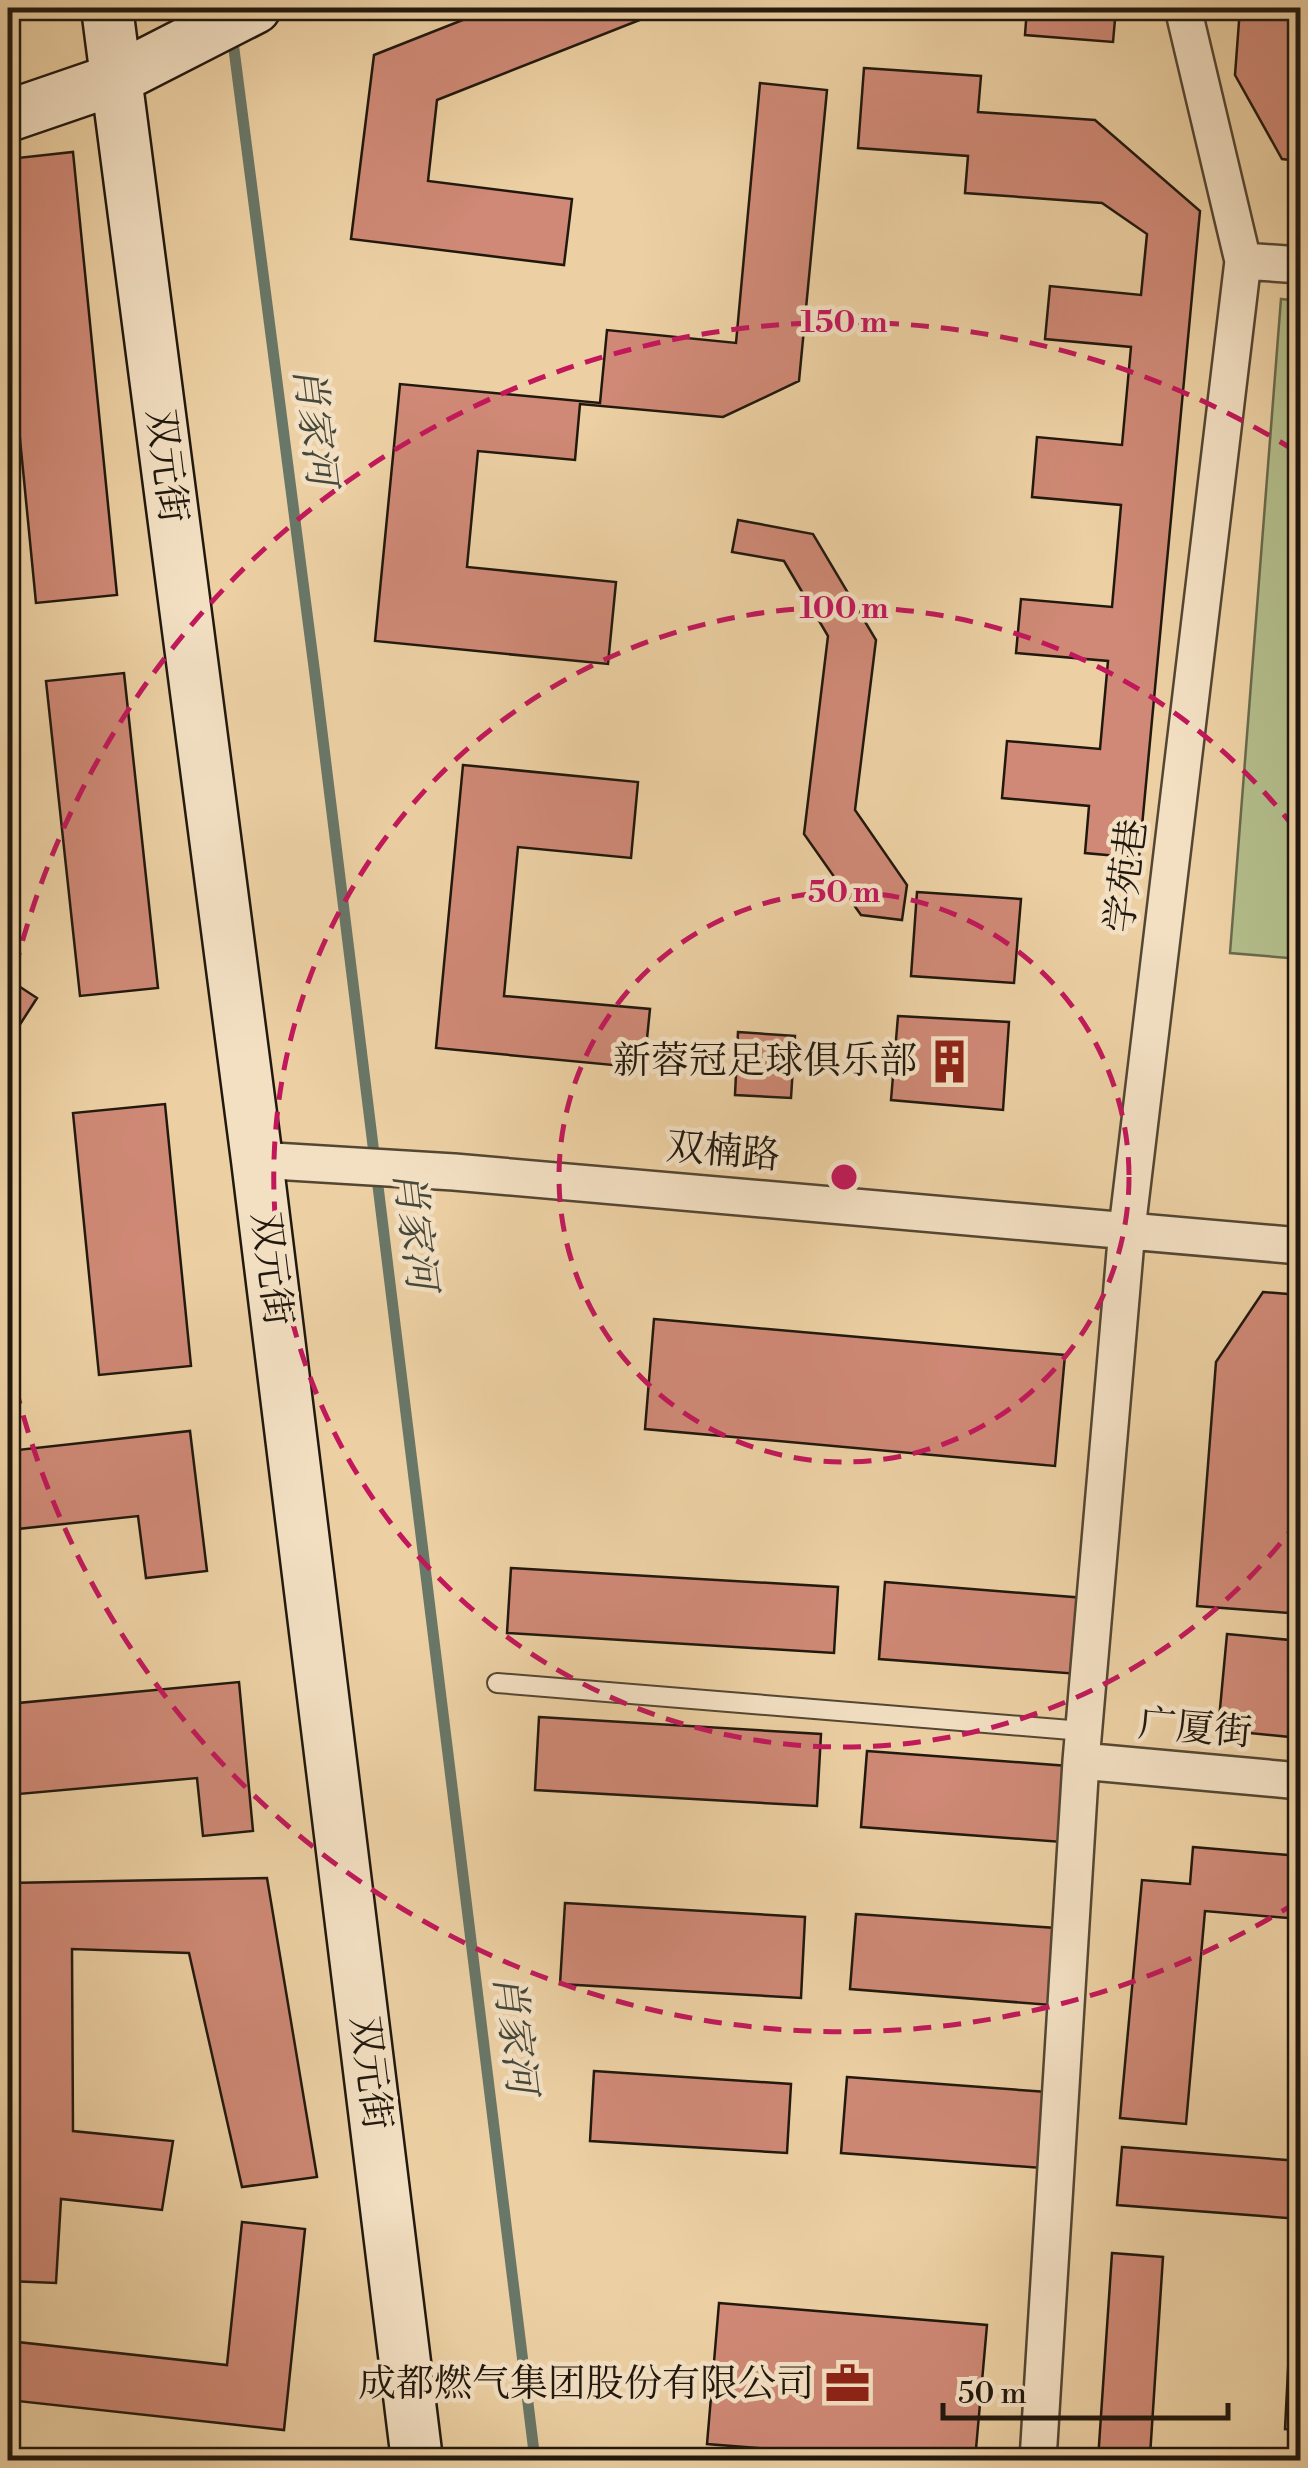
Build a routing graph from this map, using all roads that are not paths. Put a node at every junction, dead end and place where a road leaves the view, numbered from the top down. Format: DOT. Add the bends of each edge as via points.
graph roads {
  1 [pos="107,8"];
  2 [pos="255,8"];
  3 [pos="1184,8"];
  4 [pos="116,78"];
  5 [pos="8,116"];
  6 [pos="1242,261"];
  7 [pos="1300,265"];
  8 [pos="258,1160"];
  9 [pos="1127,1230"];
  10 [pos="1300,1246"];
  11 [pos="498,1683"];
  12 [pos="1082,1746"];
  13 [pos="1300,1782"];
  14 [pos="417,2460"];
  15 [pos="1038,2460"];
  1 -- 4 [label="main road, 双元街"];
  2 -- 4 [label="main road"];
  3 -- 6 [label="street, 学苑巷"];
  4 -- 5 [label="main road"];
  4 -- 8 [label="main road, 双元街"];
  6 -- 7 [label="street"];
  6 -- 9 [label="street, 学苑巷"];
  8 -- 9 [label="street, 双楠路"];
  8 -- 14 [label="main road, 双元街"];
  9 -- 10 [label="street, 双楠路"];
  9 -- 12 [label="street, 学苑巷"];
  11 -- 12 [label="lane"];
  12 -- 13 [label="street, 广厦街"];
  12 -- 15 [label="street, 学苑巷"];
}
